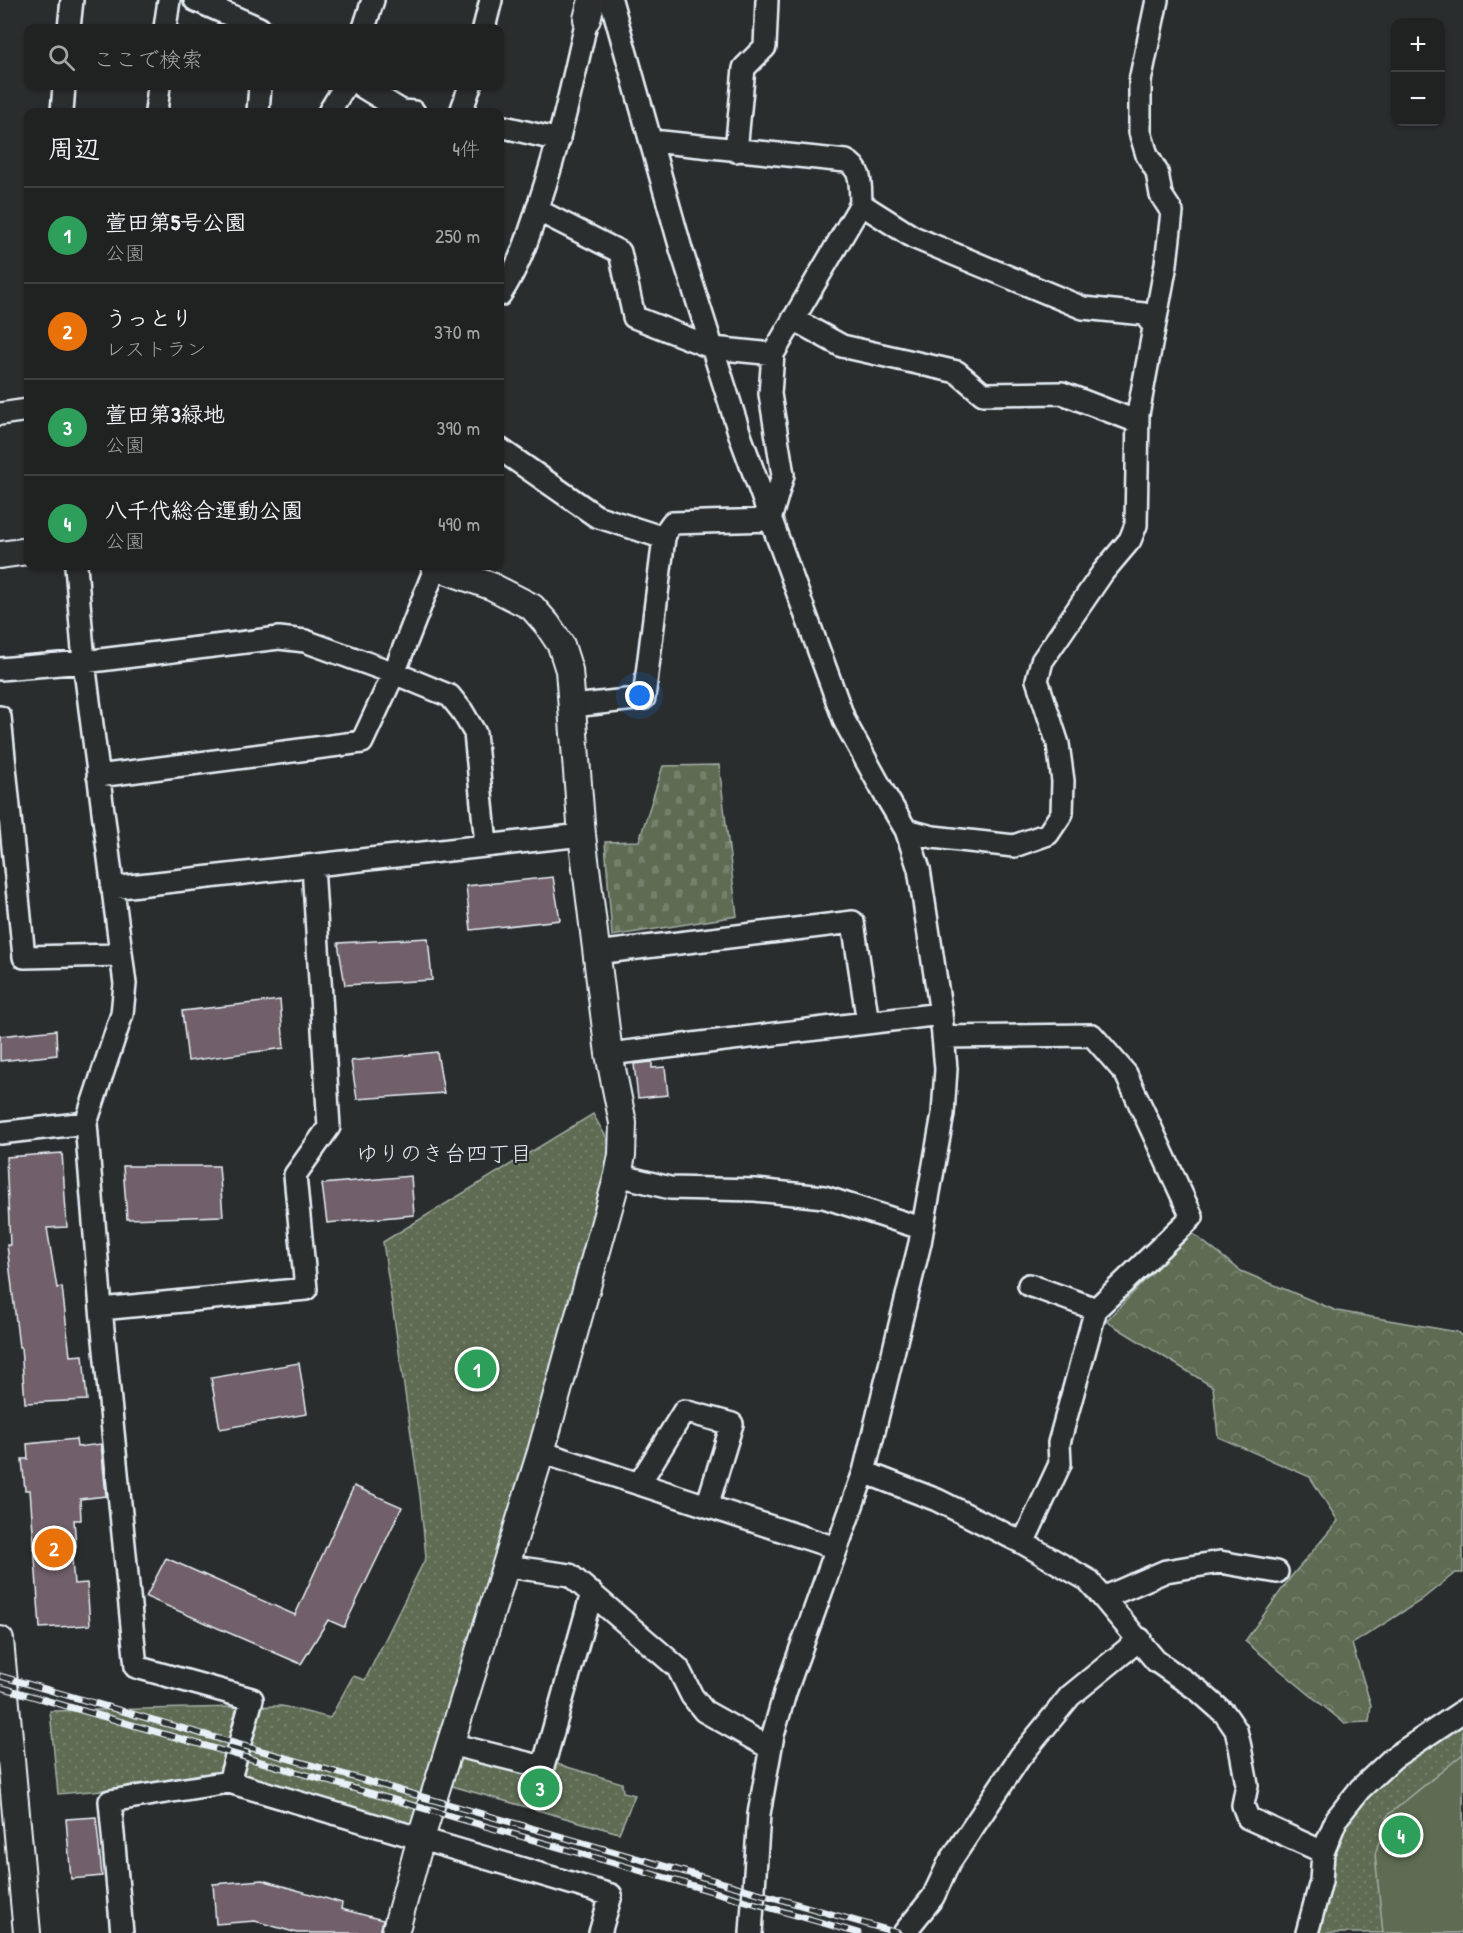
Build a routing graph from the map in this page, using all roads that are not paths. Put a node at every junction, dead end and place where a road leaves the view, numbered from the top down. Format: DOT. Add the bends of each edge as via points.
graph roads {
  1 [pos="72,0"];
  2 [pos="169,0"];
  3 [pos="195,0"];
  4 [pos="373,0"];
  5 [pos="491,0"];
  6 [pos="611,0"];
  7 [pos="767,0"];
  8 [pos="1157,0"];
  9 [pos="589,9"];
  10 [pos="69,24"];
  11 [pos="166,24"];
  12 [pos="250,24"];
  13 [pos="365,24"];
  14 [pos="485,24"];
  15 [pos="64,90"];
  16 [pos="159,90"];
  17 [pos="260,90"];
  18 [pos="343,90"];
  19 [pos="368,90"];
  20 [pos="469,90"];
  21 [pos="62,108"];
  22 [pos="156,108"];
  23 [pos="258,108"];
  24 [pos="331,108"];
  25 [pos="397,108"];
  26 [pos="462,108"];
  27 [pos="504,127"];
  28 [pos="560,140"];
  29 [pos="652,141"];
  30 [pos="736,151"];
  31 [pos="861,204"];
  32 [pos="537,210"];
  33 [pos="504,289"];
  34 [pos="793,319"];
  35 [pos="1154,326"];
  36 [pos="713,348"];
  37 [pos="773,354"];
  38 [pos="24,411"];
  39 [pos="0,414"];
  40 [pos="1138,422"];
  41 [pos="504,452"];
  42 [pos="770,520"];
  43 [pos="664,538"];
  44 [pos="24,552"];
  45 [pos="0,555"];
  46 [pos="75,570"];
  47 [pos="433,570"];
  48 [pos="446,570"];
  49 [pos="84,662"];
  50 [pos="0,669"];
  51 [pos="394,673"];
  52 [pos="573,706"];
  53 [pos="0,717"];
  54 [pos="98,776"];
  55 [pos="906,830"];
  56 [pos="582,835"];
  57 [pos="486,844"];
  58 [pos="313,867"];
  59 [pos="112,888"];
  60 [pos="596,953"];
  61 [pos="121,955"];
  62 [pos="942,1014"];
  63 [pos="868,1023"];
  64 [pos="943,1037"];
  65 [pos="609,1054"];
  66 [pos="86,1123"];
  67 [pos="0,1133"];
  68 [pos="618,1175"];
  69 [pos="921,1228"];
  70 [pos="1029,1285"];
  71 [pos="101,1309"];
  72 [pos="1096,1310"];
  73 [pos="541,1452"];
  74 [pos="864,1472"];
  75 [pos="639,1484"];
  76 [pos="707,1506"];
  77 [pos="1023,1543"];
  78 [pos="836,1548"];
  79 [pos="506,1566"];
  80 [pos="1277,1572"];
  81 [pos="592,1593"];
  82 [pos="1103,1598"];
  83 [pos="1140,1639"];
  84 [pos="0,1641"];
  85 [pos="1463,1711"];
  86 [pos="450,1744"];
  87 [pos="770,1748"];
  88 [pos="229,1782"];
  89 [pos="421,1838"];
  90 [pos="1323,1852"];
  91 [pos="27,1933"];
  92 [pos="122,1933"];
  93 [pos="395,1933"];
  94 [pos="600,1933"];
  95 [pos="751,1933"];
  96 [pos="904,1933"];
  97 [pos="1308,1933"];
  1 -- 10 [label="street"];
  2 -- 11 [label="street"];
  3 -- 12 [label="street"];
  4 -- 13 [label="street"];
  5 -- 14 [label="street"];
  6 -- 29 [label="street"];
  7 -- 30 [label="street" via="765,47 744,68"];
  8 -- 35 [label="street" via="1140,81 1140,132 1157,172 1161,195 1172,212"];
  9 -- 28 [label="street"];
  15 -- 21 [label="street"];
  16 -- 22 [label="street"];
  17 -- 23 [label="street"];
  18 -- 24 [label="street"];
  19 -- 25 [label="street"];
  20 -- 26 [label="street"];
  27 -- 28 [label="street"];
  28 -- 32 [label="street"];
  29 -- 30 [label="street"];
  29 -- 36 [label="street"];
  30 -- 31 [label="street" via="846,160 860,174"];
  31 -- 34 [label="street"];
  31 -- 35 [label="street" via="913,237 1083,308 1144,314"];
  32 -- 33 [label="street" via="518,266"];
  32 -- 36 [label="street" via="620,252 634,317"];
  34 -- 37 [label="street"];
  34 -- 40 [label="street" via="842,346 957,372 983,394 1062,393"];
  35 -- 40 [label="street"];
  36 -- 37 [label="street"];
  36 -- 42 [label="street"];
  37 -- 42 [label="street" via="770,394 783,475"];
  38 -- 39 [label="street"];
  40 -- 55 [label="street" via="1136,525 1130,540 1102,572 1042,662 1036,680 1058,744 1062,813 1048,834 1014,846"];
  41 -- 43 [label="street" via="596,516"];
  42 -- 43 [label="street" via="672,523"];
  42 -- 55 [label="street" via="846,722"];
  43 -- 52 [label="street" via="644,698"];
  44 -- 45 [label="street"];
  46 -- 49 [label="street"];
  47 -- 51 [label="street"];
  48 -- 52 [label="street" via="491,586 532,607 561,645 569,670"];
  49 -- 50 [label="street"];
  49 -- 51 [label="street" via="279,638 305,641"];
  49 -- 54 [label="street"];
  51 -- 54 [label="street" via="362,742"];
  51 -- 57 [label="street" via="450,696 475,734"];
  52 -- 56 [label="street"];
  53 -- 61 [label="street" via="24,957"];
  54 -- 59 [label="street"];
  55 -- 62 [label="street" via="919,869"];
  56 -- 57 [label="street"];
  56 -- 60 [label="street"];
  57 -- 58 [label="street"];
  58 -- 59 [label="street"];
  58 -- 71 [label="street" via="329,1127 295,1175 306,1289"];
  59 -- 61 [label="street"];
  60 -- 63 [label="street" via="853,922"];
  60 -- 65 [label="street"];
  61 -- 66 [label="street" via="125,984 122,1014"];
  62 -- 63 [label="street"];
  62 -- 64 [label="street"];
  63 -- 65 [label="street"];
  64 -- 69 [label="street" via="943,1114"];
  64 -- 72 [label="street" via="1092,1035 1126,1074 1192,1217"];
  65 -- 68 [label="street" via="623,1123"];
  66 -- 67 [label="street"];
  66 -- 71 [label="street"];
  68 -- 69 [label="street" via="670,1188 824,1197"];
  68 -- 73 [label="street"];
  69 -- 74 [label="street"];
  70 -- 72 [label="street"];
  71 -- 88 [label="street" via="136,1667 252,1699"];
  72 -- 77 [label="street" via="1059,1443 1060,1464"];
  73 -- 75 [label="street"];
  73 -- 79 [label="street"];
  74 -- 77 [label="street" via="937,1500"];
  74 -- 78 [label="street"];
  75 -- 76 [label="street"];
  75 -- 76 [label="street" via="684,1411 732,1424"];
  76 -- 78 [label="street"];
  77 -- 82 [label="street" via="1088,1580"];
  78 -- 87 [label="street"];
  79 -- 81 [label="street" via="570,1575"];
  79 -- 86 [label="street"];
  80 -- 82 [label="street" via="1220,1562 1166,1571"];
  81 -- 86 [label="street" via="543,1767"];
  81 -- 87 [label="street" via="678,1668 704,1711"];
  82 -- 83 [label="street"];
  83 -- 90 [label="street" via="1156,1661 1199,1691 1225,1714 1236,1730 1247,1785 1243,1804 1248,1818"];
  83 -- 96 [label="street" via="1070,1696 1020,1756 949,1863 933,1897"];
  84 -- 91 [label="street"];
  85 -- 90 [label="street" via="1393,1758 1360,1789 1337,1818"];
  86 -- 89 [label="street"];
  87 -- 95 [label="street" via="759,1814"];
  88 -- 89 [label="street"];
  88 -- 92 [label="street" via="110,1801"];
  89 -- 93 [label="street"];
  89 -- 94 [label="street" via="611,1894"];
  90 -- 97 [label="street" via="1321,1881"];
}
